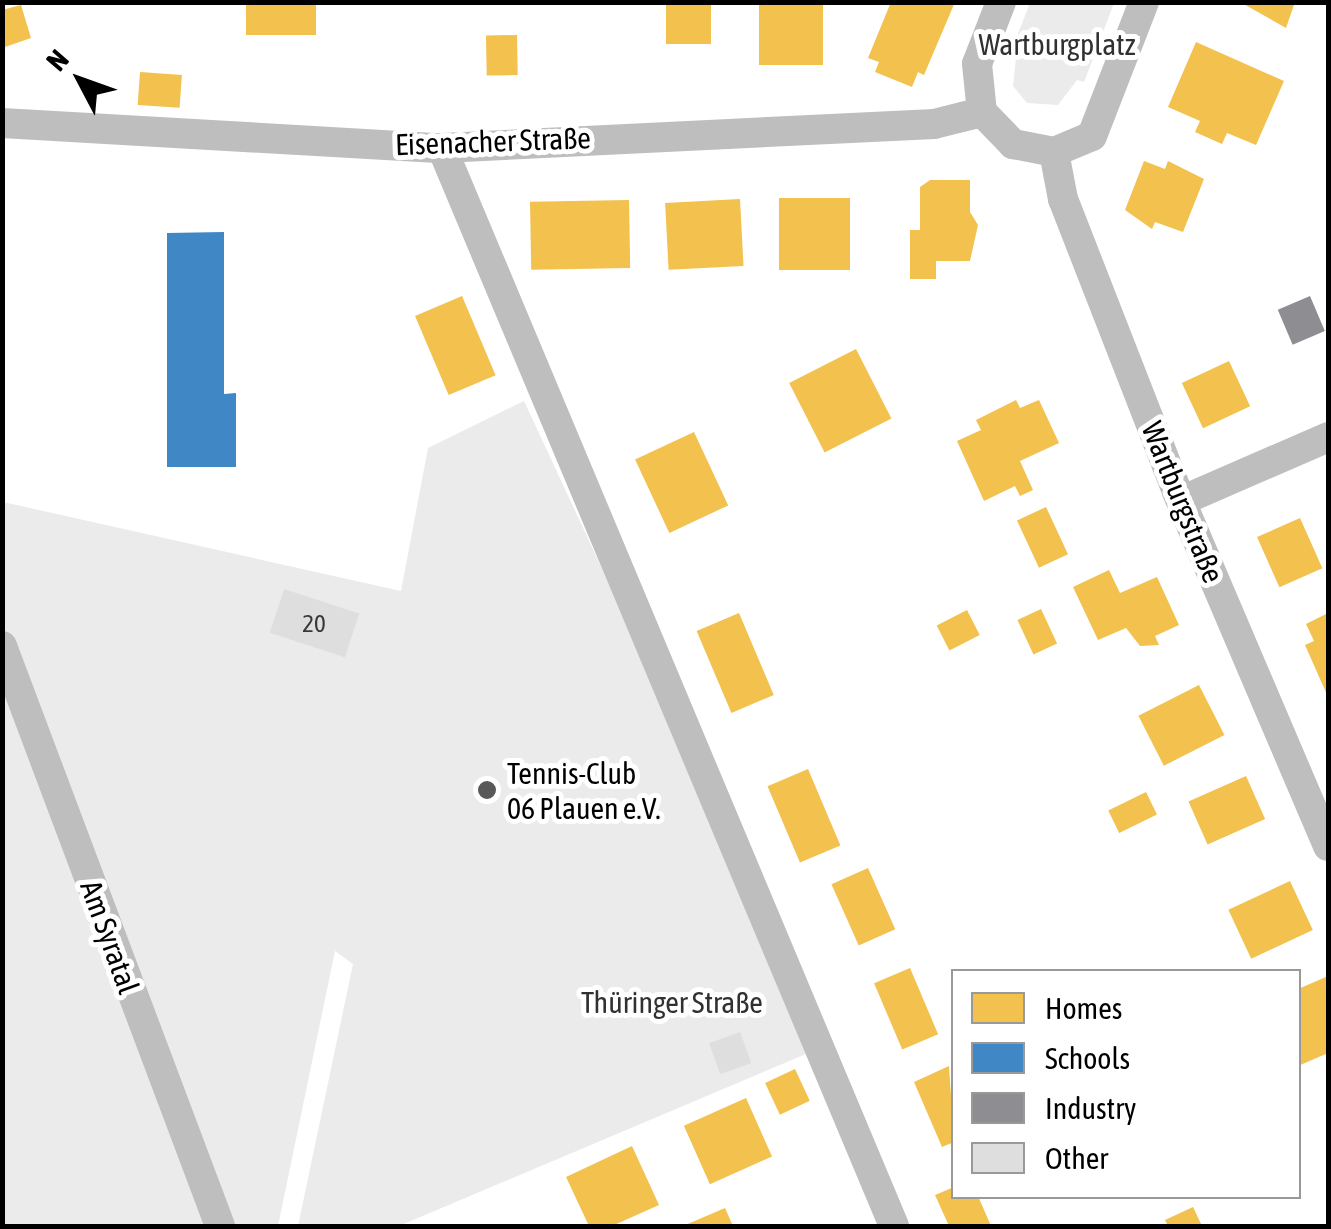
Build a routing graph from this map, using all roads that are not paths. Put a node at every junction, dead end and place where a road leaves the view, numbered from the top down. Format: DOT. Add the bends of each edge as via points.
graph roads {
  1 [pos="1001,2"];
  2 [pos="1144,2"];
  3 [pos="982,112"];
  4 [pos="2,123"];
  5 [pos="442,148"];
  6 [pos="1054,152"];
  7 [pos="1328,437"];
  8 [pos="1181,502"];
  9 [pos="2,646"];
  10 [pos="1328,846"];
  11 [pos="220,1226"];
  12 [pos="894,1226"];
  1 -- 3 [label="street" via="976,64"];
  2 -- 6 [label="street" via="1092,136"];
  3 -- 5 [label="street, Eisenacher Straße" via="934,124"];
  3 -- 6 [label="street" via="1013,144"];
  4 -- 5 [label="street, Eisenacher Straße"];
  5 -- 12 [label="street"];
  6 -- 8 [label="street, Wartburgstraße" via="1062,199"];
  7 -- 8 [label="street"];
  8 -- 10 [label="street, Wartburgstraße"];
  9 -- 11 [label="street, Am Syratal"];
}
